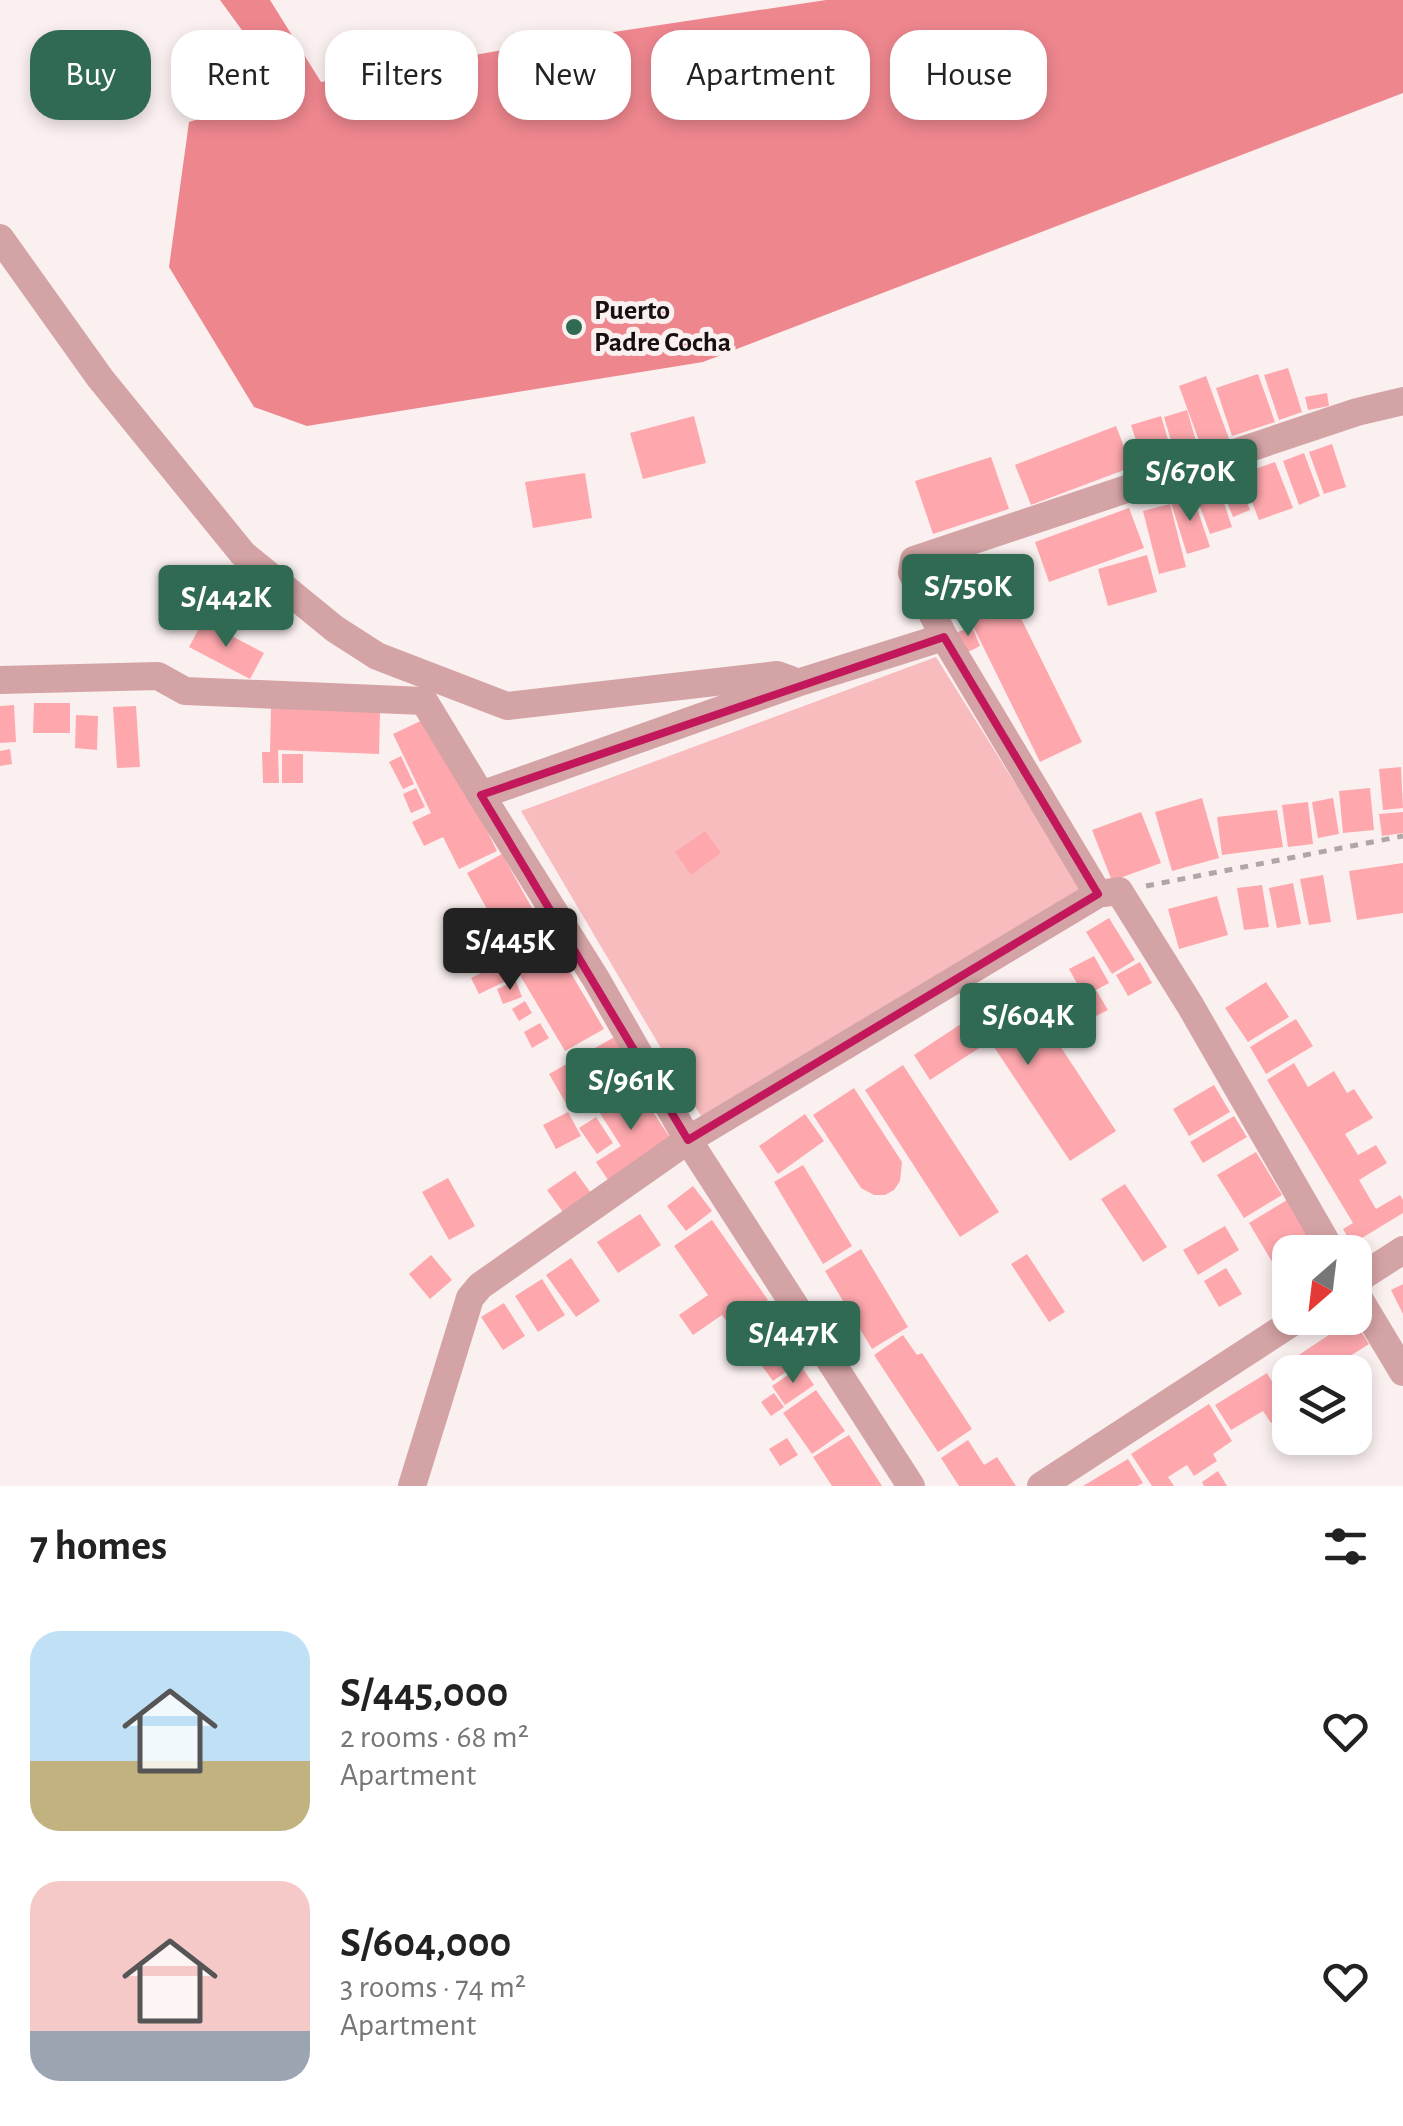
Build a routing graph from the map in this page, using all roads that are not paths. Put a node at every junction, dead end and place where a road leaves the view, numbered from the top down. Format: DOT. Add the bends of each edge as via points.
graph roads {
  1 [pos="0,238"];
  2 [pos="1403,401"];
  3 [pos="944,637"];
  4 [pos="0,680"];
  5 [pos="797,683"];
  6 [pos="482,795"];
  7 [pos="1108,893"];
  8 [pos="688,1140"];
  9 [pos="1322,1235"];
  10 [pos="1403,1250"];
  11 [pos="1372,1270"];
  12 [pos="1372,1320"];
  13 [pos="1273,1335"];
  14 [pos="1403,1372"];
  15 [pos="412,1486"];
  16 [pos="911,1486"];
  17 [pos="1041,1486"];
  1 -- 5 [label="street" via="100,378 244,554 377,656 507,706 777,675"];
  2 -- 3 [label="street" via="914,560 912,573"];
  3 -- 5 [label="street"];
  3 -- 7 [label="street"];
  4 -- 6 [label="street" via="158,676 186,691 424,701"];
  5 -- 6 [label="street"];
  6 -- 8 [label="street"];
  7 -- 8 [label="street"];
  7 -- 9 [label="street" via="1190,1005"];
  8 -- 15 [label="street" via="470,1298"];
  8 -- 16 [label="street"];
  10 -- 11 [label="street"];
  12 -- 14 [label="street"];
  13 -- 17 [label="street"];
}
